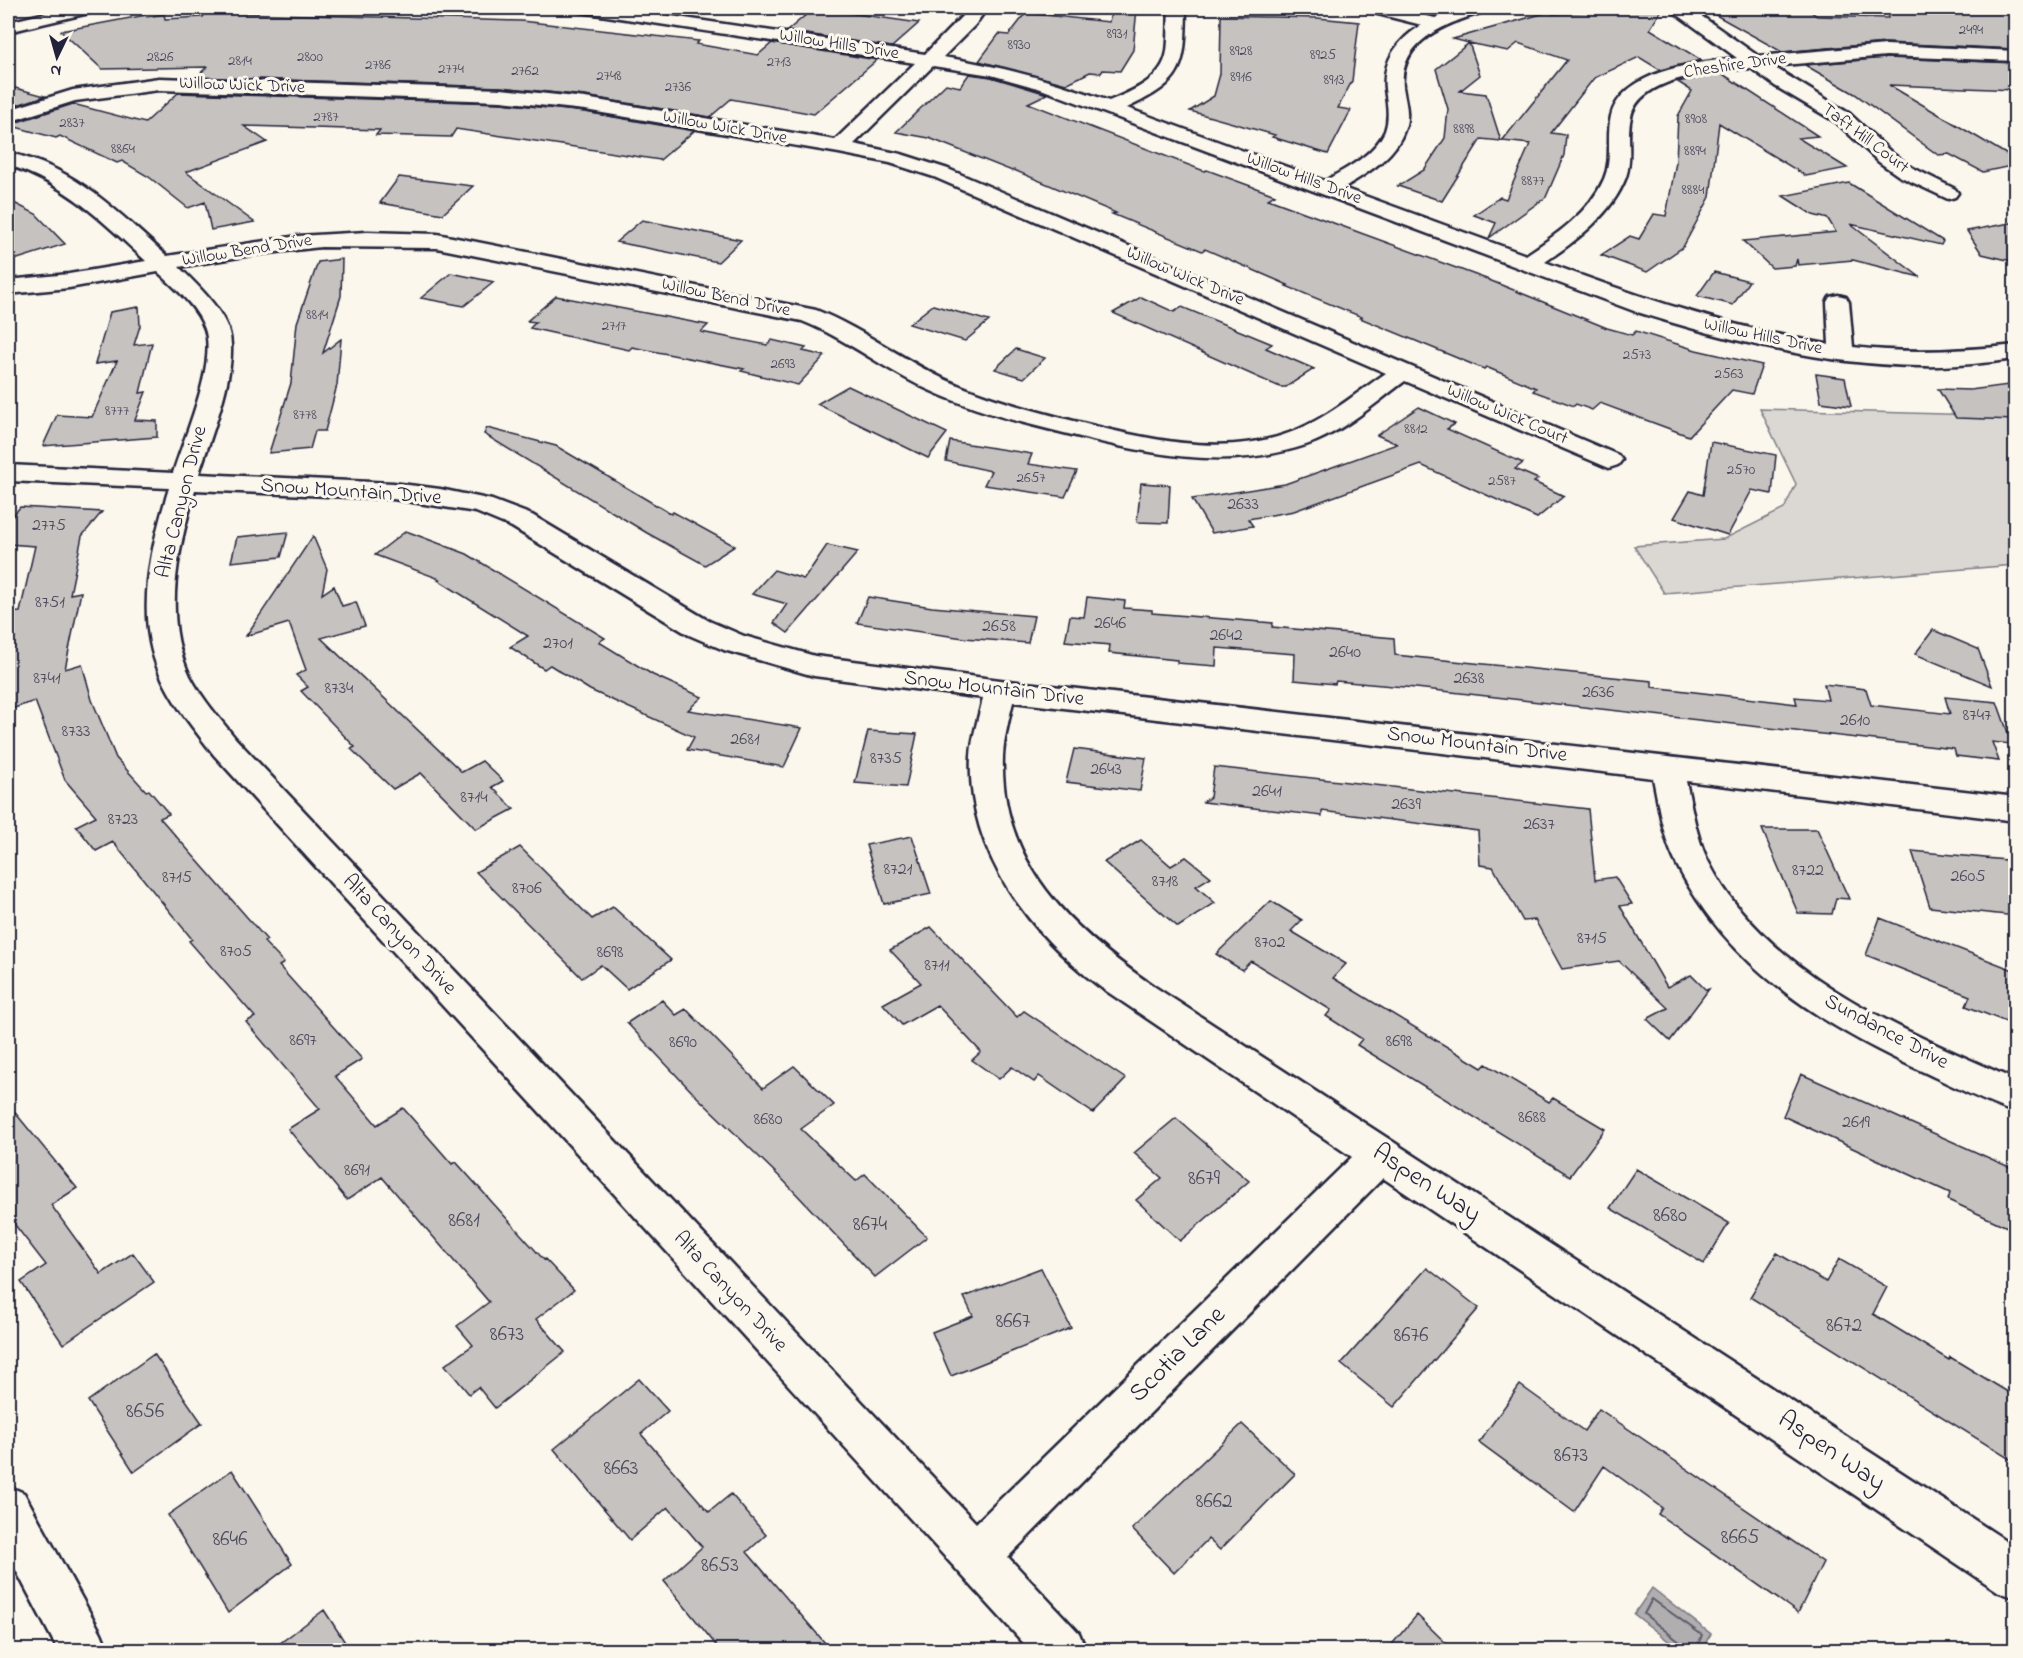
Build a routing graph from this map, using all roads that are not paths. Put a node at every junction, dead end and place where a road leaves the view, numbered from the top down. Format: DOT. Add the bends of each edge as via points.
graph roads {
  1 [pos="87,8"];
  2 [pos="587,8"];
  3 [pos="979,8"];
  4 [pos="1178,8"];
  5 [pos="1376,8"];
  6 [pos="1477,8"];
  7 [pos="1680,8"];
  8 [pos="761,18"];
  9 [pos="1436,23"];
  10 [pos="8,27"];
  11 [pos="745,31"];
  12 [pos="2016,56"];
  13 [pos="930,60"];
  14 [pos="1754,62"];
  15 [pos="1112,107"];
  16 [pos="8,116"];
  17 [pos="838,147"];
  18 [pos="8,159"];
  19 [pos="1328,188"];
  20 [pos="1948,193"];
  21 [pos="1530,263"];
  22 [pos="162,264"];
  23 [pos="8,287"];
  24 [pos="1838,302"];
  25 [pos="2016,352"];
  26 [pos="1840,353"];
  27 [pos="1404,371"];
  28 [pos="1609,460"];
  29 [pos="8,473"];
  30 [pos="184,482"];
  31 [pos="1000,690"];
  32 [pos="1667,767"];
  33 [pos="2016,809"];
  34 [pos="2016,1097"];
  35 [pos="1381,1154"];
  36 [pos="8,1509"];
  37 [pos="976,1556"];
  38 [pos="2016,1575"];
  39 [pos="84,1650"];
  40 [pos="1062,1650"];
  1 -- 10 [label="street"];
  2 -- 11 [label="street, Willow Hills Drive"];
  3 -- 13 [label="street"];
  4 -- 15 [label="street" via="1173,63 1166,74"];
  5 -- 9 [label="street"];
  6 -- 9 [label="street"];
  7 -- 14 [label="street, Taft Hill Court"];
  8 -- 11 [label="street"];
  9 -- 19 [label="street" via="1405,45 1396,63 1393,74 1398,115 1389,143 1362,167"];
  11 -- 13 [label="street, Willow Hills Drive"];
  12 -- 14 [label="street, Cheshire Drive" via="1892,51"];
  13 -- 15 [label="street, Willow Hills Drive" via="1023,77"];
  13 -- 17 [label="street"];
  14 -- 20 [label="street, Taft Hill Court" via="1843,118 1906,172"];
  14 -- 21 [label="street, Cheshire Drive" via="1683,73 1654,81 1634,95 1621,112 1620,160 1605,197 1570,234"];
  15 -- 19 [label="street, Willow Hills Drive"];
  16 -- 17 [label="street, Willow Wick Drive" via="73,96 159,84 501,95 585,104"];
  17 -- 27 [label="street, Willow Wick Drive" via="894,158 941,173"];
  18 -- 22 [label="street, Alta Canyon Drive" via="50,174 103,206"];
  19 -- 21 [label="street, Willow Hills Drive"];
  21 -- 26 [label="street, Willow Hills Drive" via="1690,321 1782,344"];
  22 -- 23 [label="street, Willow Bend Drive" via="70,282"];
  22 -- 27 [label="street, Willow Bend Drive" via="250,248 341,238 437,241 482,248 808,315 835,325 919,376 976,402 1129,442 1181,450 1237,451 1298,438 1328,423"];
  22 -- 30 [label="street, Alta Canyon Drive" via="201,304 216,327 219,350 214,382"];
  24 -- 26 [label="street"];
  25 -- 26 [label="street, Willow Hills Drive" via="1916,360"];
  27 -- 28 [label="street, Willow Wick Court"];
  29 -- 30 [label="street, Snow Mountain Drive"];
  30 -- 31 [label="street, Snow Mountain Drive" via="393,491 483,506 522,521 699,628 734,643 814,666"];
  30 -- 37 [label="street, Alta Canyon Drive" via="161,575 161,619 170,663 193,705 225,747"];
  31 -- 32 [label="street, Snow Mountain Drive"];
  31 -- 35 [label="street, Aspen Way" via="987,756 990,805 1005,853 1036,904 1083,953 1142,997"];
  32 -- 33 [label="street, Snow Mountain Drive"];
  32 -- 34 [label="street, Sundance Drive" via="1679,829 1694,864 1715,900 1744,935 1791,977 1840,1012"];
  35 -- 37 [label="street, Scotia Lane"];
  35 -- 38 [label="street, Aspen Way"];
  36 -- 39 [label="street"];
  37 -- 40 [label="street, Alta Canyon Drive"];
}
